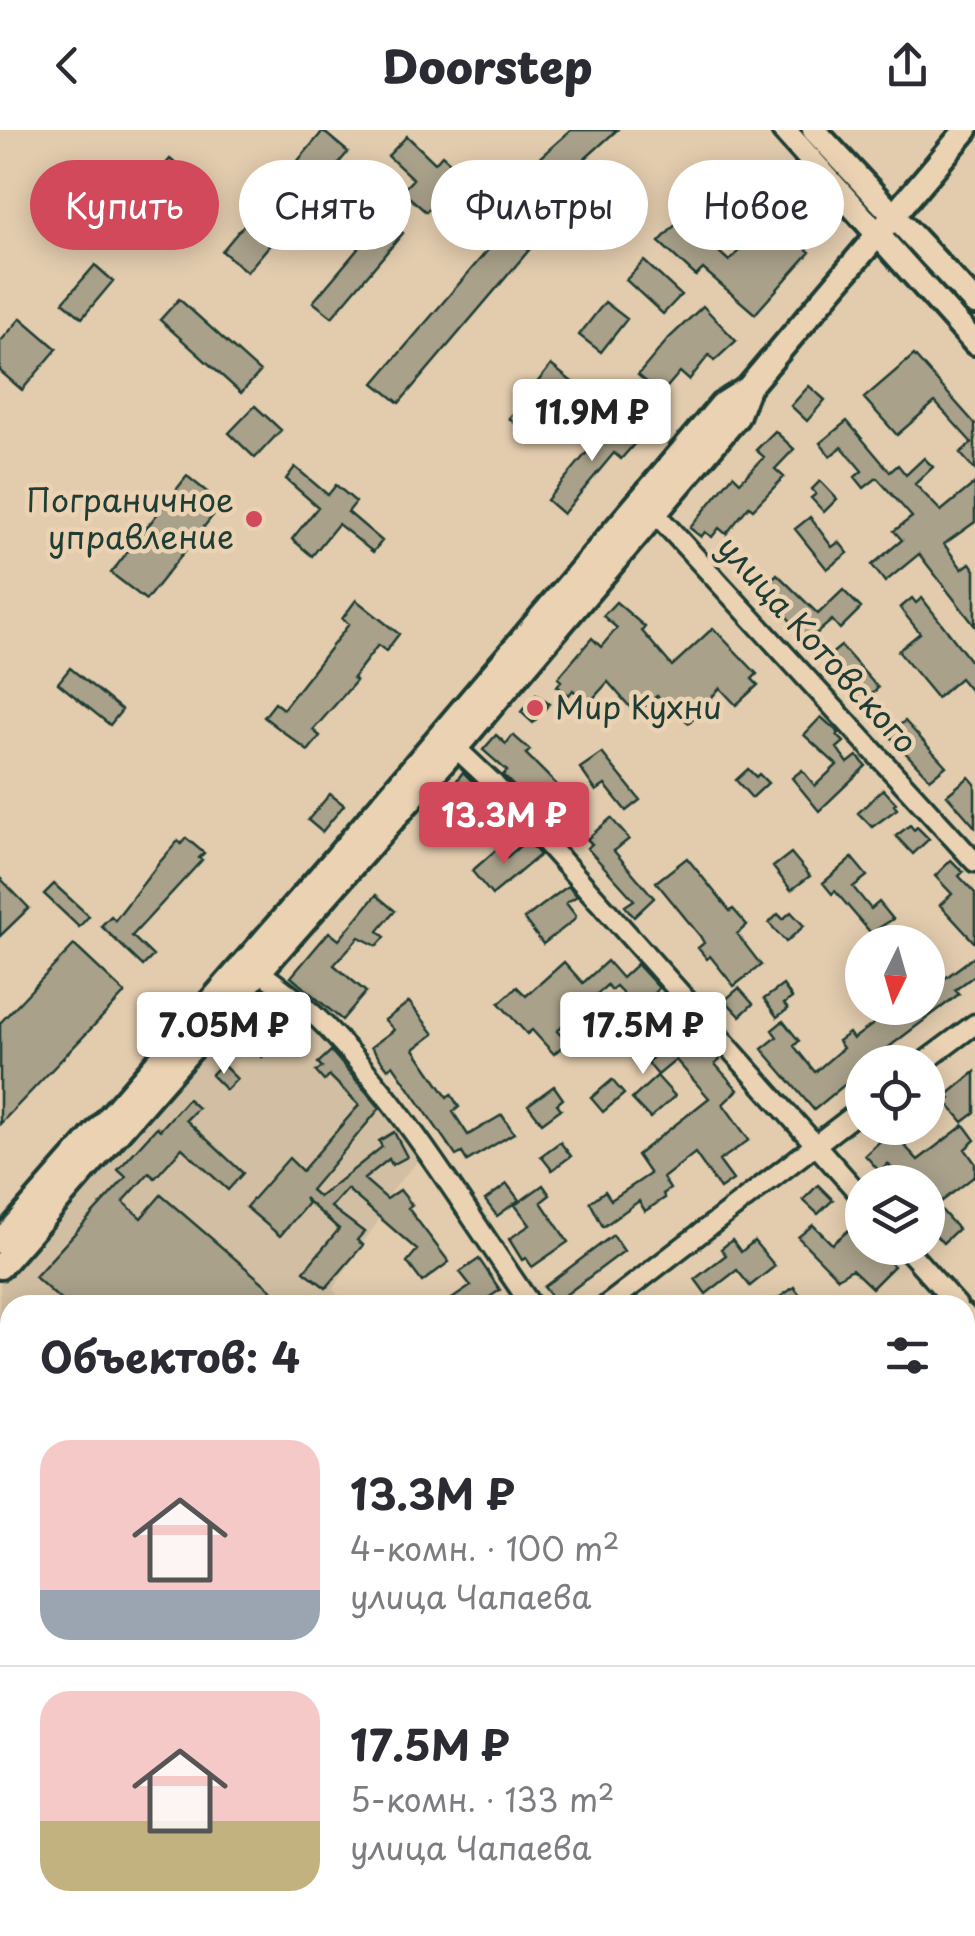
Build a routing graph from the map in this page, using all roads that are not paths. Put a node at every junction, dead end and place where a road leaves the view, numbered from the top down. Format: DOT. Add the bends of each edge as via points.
graph roads {
  1 [pos="784,130"];
  2 [pos="814,130"];
  3 [pos="966,130"];
  4 [pos="894,216"];
  5 [pos="876,236"];
  6 [pos="970,288"];
  7 [pos="975,343"];
  8 [pos="748,388"];
  9 [pos="655,512"];
  10 [pos="456,748"];
  11 [pos="975,862"];
  12 [pos="253,966"];
  13 [pos="975,1024"];
  14 [pos="945,1046"];
  15 [pos="845,1122"];
  16 [pos="816,1144"];
  17 [pos="845,1177"];
  18 [pos="0,1242"];
  19 [pos="921,1265"];
  20 [pos="0,1267"];
  21 [pos="523,1295"];
  22 [pos="620,1295"];
  23 [pos="948,1295"];
  1 -- 5 [label="main road"];
  2 -- 4 [label="main road"];
  3 -- 4 [label="main road"];
  4 -- 5 [label="main road"];
  4 -- 6 [label="main road"];
  5 -- 7 [label="main road"];
  5 -- 8 [label="main road"];
  8 -- 9 [label="main road" via="738,417"];
  8 -- 12 [label="main road" via="721,405"];
  9 -- 10 [label="main road"];
  9 -- 11 [label="street, улица Котовского"];
  10 -- 12 [label="main road"];
  10 -- 16 [label="street"];
  12 -- 18 [label="main road"];
  12 -- 20 [label="main road"];
  12 -- 21 [label="street" via="330,1030 380,1085"];
  13 -- 14 [label="street"];
  15 -- 16 [label="street"];
  16 -- 17 [label="street"];
  16 -- 22 [label="street"];
  19 -- 23 [label="street"];
}
